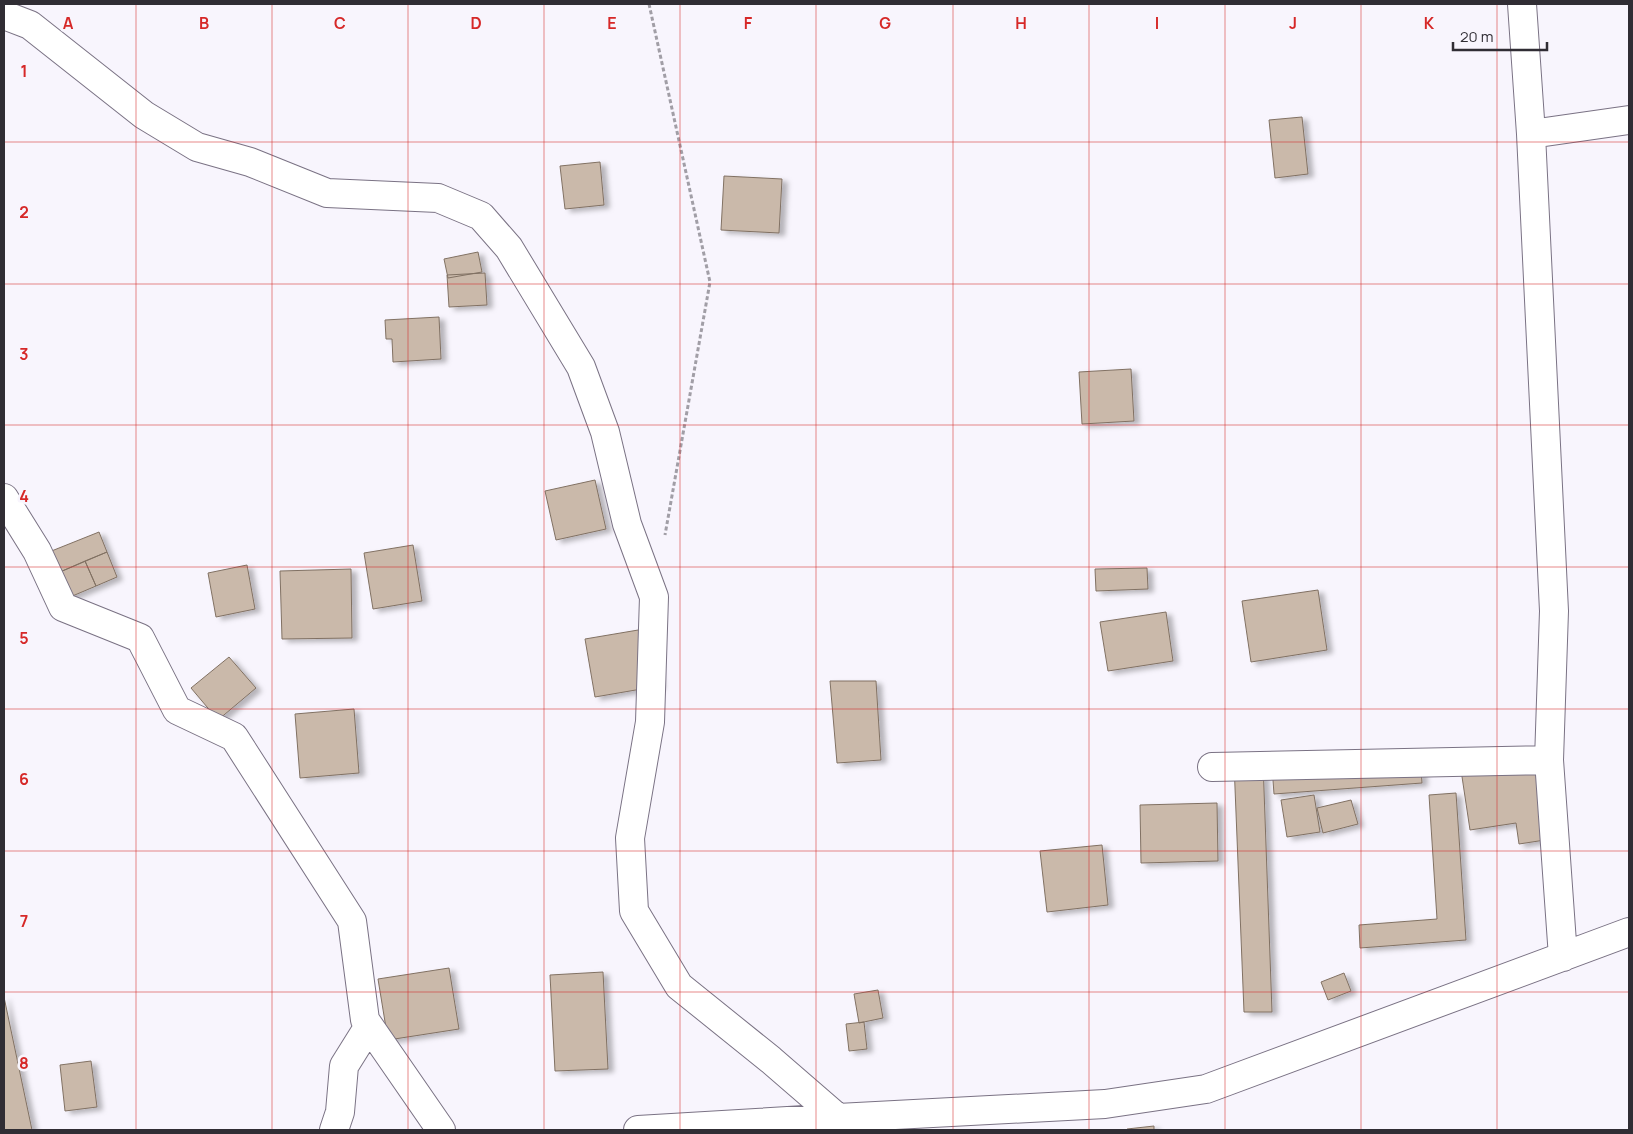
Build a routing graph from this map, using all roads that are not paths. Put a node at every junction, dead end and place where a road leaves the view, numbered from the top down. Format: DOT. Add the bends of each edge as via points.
graph roads {
  1 [pos="1522,4"];
  2 [pos="4,15"];
  3 [pos="1629,120"];
  4 [pos="1532,134"];
  5 [pos="4,498"];
  6 [pos="1550,760"];
  7 [pos="1212,768"];
  8 [pos="1629,932"];
  9 [pos="1563,957"];
  10 [pos="369,1026"];
  11 [pos="981,1120"];
  12 [pos="849,1124"];
  13 [pos="334,1130"];
  14 [pos="441,1130"];
  15 [pos="638,1130"];
  1 -- 4 [label="street"];
  2 -- 12 [label="street" via="30,25 144,115 197,147 250,162 327,193 438,198 481,216 509,248 581,367 605,432 627,524 654,597 650,722 630,838 634,911 679,986"];
  3 -- 4 [label="street"];
  4 -- 6 [label="street" via="1554,611"];
  5 -- 10 [label="street" via="37,552 63,607 140,638 177,710 234,737 352,921 365,1020"];
  6 -- 7 [label="street"];
  6 -- 9 [label="street"];
  8 -- 9 [label="street"];
  9 -- 11 [label="street" via="1206,1089"];
  10 -- 13 [label="street" via="344,1066 340,1112"];
  10 -- 14 [label="street"];
  11 -- 12 [label="street"];
  12 -- 15 [label="street"];
}
